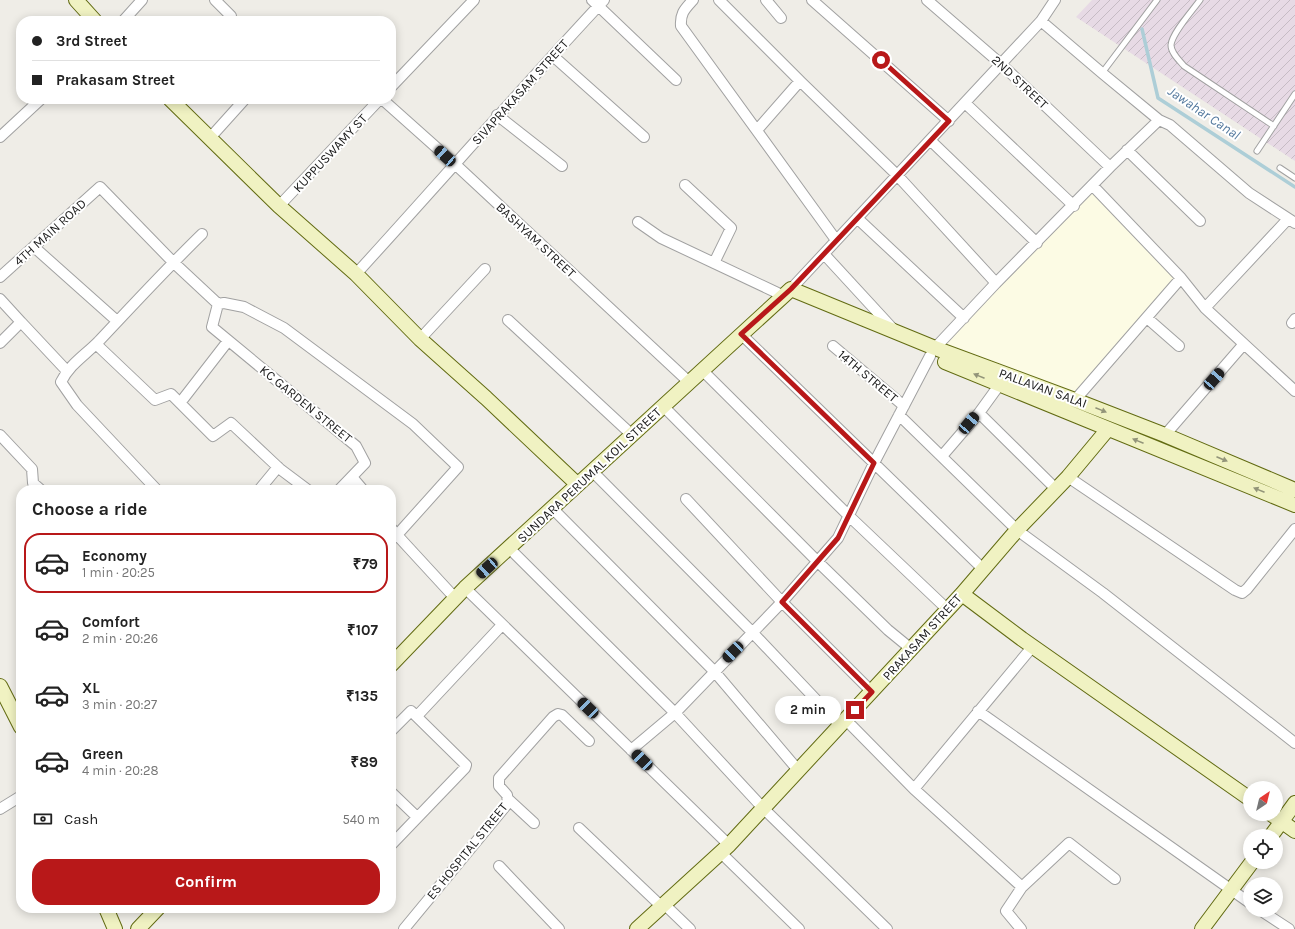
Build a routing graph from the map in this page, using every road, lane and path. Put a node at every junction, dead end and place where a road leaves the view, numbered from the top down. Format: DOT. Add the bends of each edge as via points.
graph roads {
  1 [pos="76,0"];
  2 [pos="142,0"];
  3 [pos="215,0"];
  4 [pos="474,0"];
  5 [pos="693,0"];
  6 [pos="719,0"];
  7 [pos="766,0"];
  8 [pos="812,0"];
  9 [pos="927,0"];
  10 [pos="1157,0"];
  11 [pos="1200,0"];
  12 [pos="598,2"];
  13 [pos="1052,2"];
  14 [pos="91,16"];
  15 [pos="128,16"];
  16 [pos="231,16"];
  17 [pos="781,18"];
  18 [pos="1041,21"];
  19 [pos="553,56"];
  20 [pos="1001,64"];
  21 [pos="1102,73"];
  22 [pos="676,80"];
  23 [pos="800,81"];
  24 [pos="396,82"];
  25 [pos="1295,94"];
  26 [pos="965,103"];
  27 [pos="36,104"];
  28 [pos="175,104"];
  29 [pos="240,104"];
  30 [pos="376,104"];
  31 [pos="387,104"];
  32 [pos="497,115"];
  33 [pos="1160,120"];
  34 [pos="949,121"];
  35 [pos="1274,126"];
  36 [pos="756,130"];
  37 [pos="0,137"];
  38 [pos="644,137"];
  39 [pos="209,139"];
  40 [pos="930,140"];
  41 [pos="1127,150"];
  42 [pos="1257,151"];
  43 [pos="456,165"];
  44 [pos="562,166"];
  45 [pos="1110,167"];
  46 [pos="1280,168"];
  47 [pos="897,175"];
  48 [pos="1295,178"];
  49 [pos="685,185"];
  50 [pos="1092,186"];
  51 [pos="279,206"];
  52 [pos="1074,206"];
  53 [pos="857,218"];
  54 [pos="1200,221"];
  55 [pos="1292,221"];
  56 [pos="638,222"];
  57 [pos="202,234"];
  58 [pos="836,240"];
  59 [pos="1037,243"];
  60 [pos="34,247"];
  61 [pos="824,254"];
  62 [pos="173,262"];
  63 [pos="714,263"];
  64 [pos="485,269"];
  65 [pos="356,274"];
  66 [pos="0,277"];
  67 [pos="1181,278"];
  68 [pos="996,283"];
  69 [pos="788,292"];
  70 [pos="0,299"];
  71 [pos="218,304"];
  72 [pos="1205,308"];
  73 [pos="964,318"];
  74 [pos="1147,318"];
  75 [pos="508,320"];
  76 [pos="117,321"];
  77 [pos="21,322"];
  78 [pos="895,332"];
  79 [pos="741,334"];
  80 [pos="420,339"];
  81 [pos="228,341"];
  82 [pos="0,343"];
  83 [pos="96,344"];
  84 [pos="1243,345"];
  85 [pos="833,346"];
  86 [pos="1179,346"];
  87 [pos="932,352"];
  88 [pos="66,370"];
  89 [pos="702,370"];
  90 [pos="689,382"];
  91 [pos="1000,384"];
  92 [pos="1295,391"];
  93 [pos="1075,400"];
  94 [pos="180,403"];
  95 [pos="664,406"];
  96 [pos="902,410"];
  97 [pos="979,412"];
  98 [pos="1108,429"];
  99 [pos="631,434"];
  100 [pos="0,435"];
  101 [pos="1165,435"];
  102 [pos="942,456"];
  103 [pos="874,463"];
  104 [pos="278,467"];
  105 [pos="592,471"];
  106 [pos="352,477"];
  107 [pos="1068,477"];
  108 [pos="577,484"];
  109 [pos="35,485"];
  110 [pos="151,485"];
  111 [pos="263,485"];
  112 [pos="301,485"];
  113 [pos="344,485"];
  114 [pos="359,485"];
  115 [pos="1056,490"];
  116 [pos="1295,490"];
  117 [pos="686,499"];
  118 [pos="1295,505"];
  119 [pos="552,508"];
  120 [pos="849,516"];
  121 [pos="1295,528"];
  122 [pos="1017,530"];
  123 [pos="396,531"];
  124 [pos="396,537"];
  125 [pos="509,548"];
  126 [pos="818,562"];
  127 [pos="982,569"];
  128 [pos="460,593"];
  129 [pos="962,594"];
  130 [pos="782,602"];
  131 [pos="946,609"];
  132 [pos="502,625"];
  133 [pos="752,632"];
  134 [pos="1033,646"];
  135 [pos="910,648"];
  136 [pos="396,660"];
  137 [pos="714,671"];
  138 [pos="0,686"];
  139 [pos="872,692"];
  140 [pos="978,711"];
  141 [pos="675,713"];
  142 [pos="417,716"];
  143 [pos="16,717"];
  144 [pos="843,722"];
  145 [pos="396,726"];
  146 [pos="589,741"];
  147 [pos="1295,743"];
  148 [pos="631,750"];
  149 [pos="798,770"];
  150 [pos="914,789"];
  151 [pos="1243,794"];
  152 [pos="396,797"];
  153 [pos="16,799"];
  154 [pos="509,800"];
  155 [pos="1295,803"];
  156 [pos="762,807"];
  157 [pos="0,809"];
  158 [pos="1283,812"];
  159 [pos="417,817"];
  160 [pos="1280,821"];
  161 [pos="534,823"];
  162 [pos="579,828"];
  163 [pos="1295,831"];
  164 [pos="396,840"];
  165 [pos="724,848"];
  166 [pos="499,866"];
  167 [pos="1247,869"];
  168 [pos="1115,879"];
  169 [pos="1022,888"];
  170 [pos="1231,891"];
  171 [pos="1243,899"];
  172 [pos="663,905"];
  173 [pos="108,913"];
  174 [pos="153,913"];
  175 [pos="1271,917"];
  176 [pos="115,929"];
  177 [pos="138,929"];
  178 [pos="404,929"];
  179 [pos="559,929"];
  180 [pos="637,929"];
  181 [pos="690,929"];
  182 [pos="799,929"];
  183 [pos="887,929"];
  184 [pos="1021,929"];
  185 [pos="1202,929"];
  186 [pos="1289,929"];
  1 -- 14 [label="street"];
  2 -- 15 [label="street"];
  3 -- 16 [label="street"];
  4 -- 24 [label="street"];
  5 -- 36 [label="street" via="680,17 681,26"];
  6 -- 23 [label="street"];
  7 -- 17 [label="street"];
  8 -- 34 [label="street"];
  9 -- 20 [label="street, 2ND STREET"];
  10 -- 21 [label="lane"];
  11 -- 35 [label="lane" via="1175,36 1171,46 1175,56 1184,66"];
  12 -- 19 [label="street, SIVAPRAKASAM STREET"];
  12 -- 22 [label="street"];
  13 -- 18 [label="street"];
  18 -- 20 [label="street"];
  18 -- 21 [label="street"];
  19 -- 32 [label="street, SIVAPRAKASAM STREET"];
  19 -- 38 [label="street"];
  20 -- 26 [label="street"];
  20 -- 45 [label="street, 2ND STREET"];
  21 -- 33 [label="street"];
  23 -- 36 [label="street"];
  23 -- 47 [label="street"];
  25 -- 35 [label="lane"];
  26 -- 34 [label="street"];
  26 -- 52 [label="street"];
  27 -- 37 [label="street"];
  28 -- 39 [label="street"];
  29 -- 39 [label="street"];
  30 -- 51 [label="street, KUPPUSWAMY ST"];
  31 -- 43 [label="street, BASHYAM STREET"];
  32 -- 43 [label="street, SIVAPRAKASAM STREET"];
  32 -- 44 [label="street"];
  33 -- 41 [label="street"];
  33 -- 55 [label="street" via="1170,125 1249,193"];
  34 -- 40 [label="street"];
  35 -- 42 [label="lane"];
  36 -- 58 [label="street"];
  39 -- 51 [label="street"];
  40 -- 47 [label="street"];
  40 -- 59 [label="street"];
  41 -- 45 [label="street"];
  41 -- 54 [label="street"];
  43 -- 65 [label="street, SIVAPRAKASAM STREET"];
  43 -- 90 [label="street, BASHYAM STREET"];
  45 -- 50 [label="street"];
  46 -- 48 [label="lane"];
  47 -- 53 [label="street"];
  47 -- 68 [label="street"];
  49 -- 63 [label="street" via="731,228"];
  50 -- 52 [label="street"];
  50 -- 67 [label="street"];
  51 -- 65 [label="street"];
  52 -- 59 [label="street"];
  53 -- 58 [label="street"];
  53 -- 73 [label="street"];
  55 -- 72 [label="street"];
  56 -- 63 [label="street" via="661,238"];
  57 -- 62 [label="street"];
  58 -- 61 [label="street"];
  59 -- 68 [label="street"];
  60 -- 62 [label="street, 4TH MAIN ROAD" via="100,187"];
  60 -- 66 [label="street, 4TH MAIN ROAD"];
  60 -- 76 [label="street"];
  61 -- 69 [label="street"];
  61 -- 78 [label="street"];
  62 -- 71 [label="street"];
  62 -- 76 [label="street"];
  63 -- 69 [label="street"];
  64 -- 80 [label="street"];
  65 -- 80 [label="street"];
  67 -- 72 [label="street"];
  67 -- 74 [label="street"];
  68 -- 73 [label="street"];
  69 -- 78 [label="street, PALLAVAN SALAI"];
  69 -- 79 [label="street, SUNDARA PERUMAL KOIL STREET"];
  69 -- 87 [label="street"];
  70 -- 77 [label="street"];
  71 -- 81 [label="street, KC GARDEN STREET" via="212,327"];
  71 -- 123 [label="street" via="244,307 284,328 413,424 458,467"];
  72 -- 84 [label="street"];
  73 -- 87 [label="street"];
  74 -- 86 [label="street"];
  74 -- 93 [label="street"];
  75 -- 99 [label="street"];
  76 -- 83 [label="street"];
  77 -- 82 [label="street"];
  77 -- 88 [label="street"];
  78 -- 87 [label="street, PALLAVAN SALAI"];
  79 -- 89 [label="street, SUNDARA PERUMAL KOIL STREET"];
  79 -- 103 [label="street"];
  80 -- 108 [label="street"];
  81 -- 94 [label="street"];
  81 -- 106 [label="street, KC GARDEN STREET" via="356,446 365,464"];
  83 -- 88 [label="street"];
  83 -- 94 [label="street" via="155,400 171,394"];
  84 -- 92 [label="street"];
  84 -- 101 [label="street"];
  85 -- 96 [label="street, 14TH STREET"];
  91 -- 87 [label="street, one-way"];
  87 -- 93 [label="street, PALLAVAN SALAI"];
  87 -- 96 [label="street"];
  88 -- 110 [label="street" via="61,382 76,404"];
  89 -- 90 [label="street, SUNDARA PERUMAL KOIL STREET"];
  89 -- 120 [label="street"];
  90 -- 95 [label="street, SUNDARA PERUMAL KOIL STREET"];
  91 -- 97 [label="street"];
  91 -- 98 [label="street"];
  93 -- 101 [label="street, PALLAVAN SALAI, one-way"];
  94 -- 104 [label="street" via="213,436 230,423"];
  95 -- 99 [label="street, SUNDARA PERUMAL KOIL STREET"];
  95 -- 126 [label="street"];
  96 -- 102 [label="street, 14TH STREET"];
  96 -- 103 [label="street"];
  97 -- 102 [label="street"];
  97 -- 115 [label="street"];
  98 -- 107 [label="street, PRAKASAM STREET"];
  118 -- 98 [label="street, one-way"];
  99 -- 105 [label="street, SUNDARA PERUMAL KOIL STREET"];
  100 -- 109 [label="street" via="32,469"];
  101 -- 116 [label="street, PALLAVAN SALAI, one-way"];
  102 -- 122 [label="street, 14TH STREET"];
  103 -- 120 [label="street"];
  103 -- 127 [label="street"];
  104 -- 111 [label="street"];
  104 -- 112 [label="street"];
  105 -- 108 [label="street, SUNDARA PERUMAL KOIL STREET"];
  105 -- 133 [label="street"];
  106 -- 113 [label="street, KC GARDEN STREET"];
  106 -- 114 [label="street"];
  107 -- 115 [label="street, PRAKASAM STREET"];
  107 -- 121 [label="street" via="1235,590 1242,592"];
  108 -- 119 [label="street, SUNDARA PERUMAL KOIL STREET"];
  115 -- 122 [label="street, PRAKASAM STREET"];
  117 -- 130 [label="street"];
  119 -- 125 [label="street, SUNDARA PERUMAL KOIL STREET"];
  119 -- 137 [label="street"];
  120 -- 126 [label="street" via="838,538"];
  120 -- 131 [label="street"];
  122 -- 127 [label="street, PRAKASAM STREET"];
  122 -- 147 [label="street, 14TH STREET" via="1103,593"];
  124 -- 128 [label="street"];
  125 -- 128 [label="street, SUNDARA PERUMAL KOIL STREET"];
  125 -- 141 [label="street"];
  126 -- 130 [label="street"];
  126 -- 135 [label="street"];
  127 -- 129 [label="street, PRAKASAM STREET"];
  128 -- 132 [label="street"];
  128 -- 136 [label="street, SUNDARA PERUMAL KOIL STREET"];
  129 -- 131 [label="street, PRAKASAM STREET"];
  129 -- 134 [label="street"];
  130 -- 133 [label="street"];
  130 -- 139 [label="street"];
  131 -- 135 [label="street, PRAKASAM STREET"];
  132 -- 142 [label="street"];
  132 -- 148 [label="street"];
  133 -- 137 [label="street"];
  133 -- 144 [label="street"];
  134 -- 140 [label="street"];
  134 -- 151 [label="street"];
  135 -- 139 [label="street, PRAKASAM STREET"];
  137 -- 141 [label="street"];
  137 -- 149 [label="street"];
  138 -- 143 [label="street"];
  139 -- 144 [label="street, PRAKASAM STREET"];
  140 -- 150 [label="street"];
  140 -- 170 [label="street"];
  141 -- 148 [label="street"];
  141 -- 156 [label="street"];
  142 -- 145 [label="street" via="411,711"];
  142 -- 159 [label="street" via="466,765"];
  144 -- 149 [label="street, PRAKASAM STREET"];
  144 -- 150 [label="street"];
  146 -- 154 [label="street, ES HOSPITAL STREET" via="562,715 553,717 499,778 499,786"];
  148 -- 165 [label="street"];
  149 -- 156 [label="street, PRAKASAM STREET"];
  150 -- 169 [label="street"];
  152 -- 159 [label="street"];
  153 -- 157 [label="street"];
  154 -- 161 [label="street"];
  154 -- 178 [label="street, ES HOSPITAL STREET"];
  155 -- 158 [label="street"];
  156 -- 165 [label="street, PRAKASAM STREET"];
  156 -- 183 [label="street"];
  159 -- 164 [label="street"];
  160 -- 163 [label="street"];
  162 -- 172 [label="street"];
  165 -- 172 [label="street, PRAKASAM STREET"];
  165 -- 182 [label="street"];
  166 -- 179 [label="street"];
  167 -- 170 [label="street"];
  168 -- 169 [label="street" via="1069,843"];
  169 -- 184 [label="street" via="1006,911"];
  170 -- 171 [label="street"];
  170 -- 185 [label="street"];
  172 -- 180 [label="street, PRAKASAM STREET"];
  172 -- 181 [label="street"];
  173 -- 176 [label="street"];
  174 -- 177 [label="street"];
  175 -- 186 [label="street"];
}
